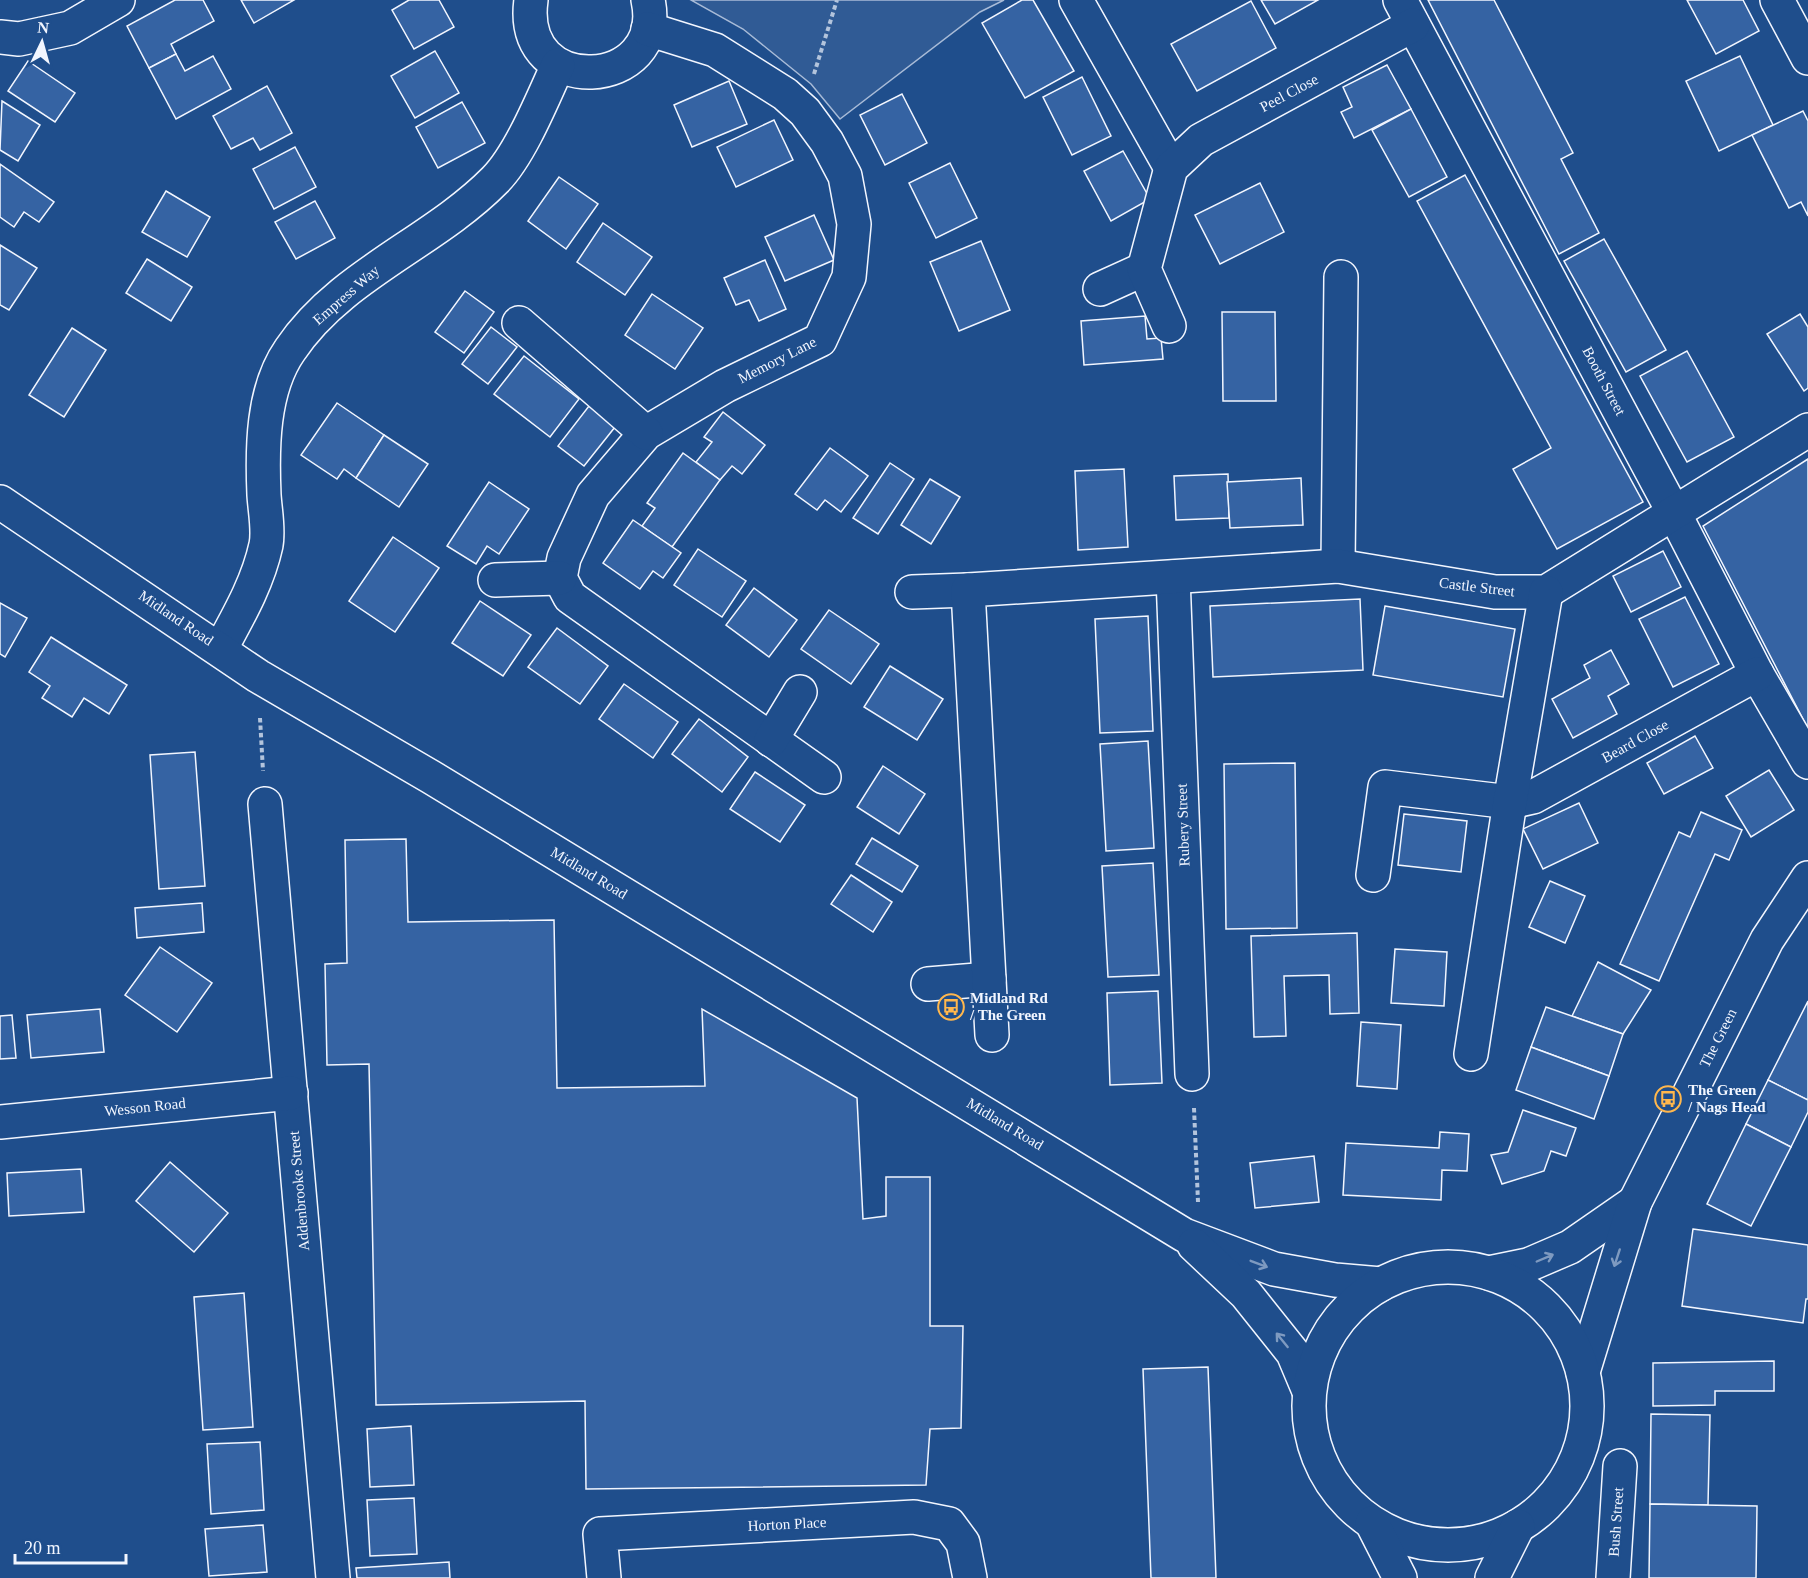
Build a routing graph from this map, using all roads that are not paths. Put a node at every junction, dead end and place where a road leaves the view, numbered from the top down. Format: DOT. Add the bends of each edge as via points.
graph roads {
  1 [pos="118,0"];
  2 [pos="531,0"];
  3 [pos="1076,0"];
  4 [pos="1777,0"];
  5 [pos="1406,13"];
  6 [pos="648,14"];
  7 [pos="0,37"];
  8 [pos="1808,57"];
  9 [pos="558,65"];
  10 [pos="1171,168"];
  11 [pos="1144,269"];
  12 [pos="1341,277"];
  13 [pos="1101,289"];
  14 [pos="519,324"];
  15 [pos="1169,326"];
  16 [pos="1808,430"];
  17 [pos="646,434"];
  18 [pos="0,502"];
  19 [pos="1674,513"];
  20 [pos="1338,566"];
  21 [pos="1173,577"];
  22 [pos="560,578"];
  23 [pos="495,580"];
  24 [pos="968,590"];
  25 [pos="912,592"];
  26 [pos="1546,592"];
  27 [pos="220,648"];
  28 [pos="1757,674"];
  29 [pos="800,692"];
  30 [pos="771,740"];
  31 [pos="1808,762"];
  32 [pos="824,777"];
  33 [pos="1510,802"];
  34 [pos="265,804"];
  35 [pos="1373,875"];
  36 [pos="1808,878"];
  37 [pos="989,980"];
  38 [pos="927,984"];
  39 [pos="992,1035"];
  40 [pos="1471,1054"];
  41 [pos="1192,1074"];
  42 [pos="291,1093"];
  43 [pos="0,1122"];
  44 [pos="1635,1202"];
  45 [pos="1192,1238"];
  46 [pos="1489,1273"];
  47 [pos="1381,1284"];
  48 [pos="1583,1372"];
  49 [pos="1309,1391"];
  50 [pos="1620,1466"];
  51 [pos="1372,1523"];
  52 [pos="1518,1526"];
  53 [pos="333,1578"];
  54 [pos="604,1578"];
  55 [pos="970,1578"];
  56 [pos="1400,1578"];
  57 [pos="1492,1578"];
  58 [pos="1613,1578"];
  1 -- 7 [label="street" via="70,28 19,39"];
  2 -- 9 [label="street" via="529,15 534,36 544,54"];
  3 -- 10 [label="street"];
  4 -- 8 [label="street"];
  5 -- 10 [label="street, Peel Close" via="1201,140"];
  5 -- 19 [label="street, Booth Street"];
  6 -- 9 [label="street" via="639,48 612,70 591,74"];
  6 -- 17 [label="street, Memory Lane" via="715,50 785,94 805,112 845,176 854,224 849,277 820,340 725,386"];
  9 -- 27 [label="street, Empress Way" via="532,122 497,178 468,205 348,291 318,316 289,350 276,378 266,417 267,543 250,594"];
  10 -- 11 [label="street"];
  11 -- 13 [label="street"];
  11 -- 15 [label="street"];
  12 -- 20 [label="street"];
  14 -- 17 [label="street"];
  16 -- 19 [label="street"];
  17 -- 22 [label="street, Memory Lane" via="593,495 564,558"];
  18 -- 27 [label="street, Midland Road"];
  19 -- 26 [label="street"];
  19 -- 28 [label="street, Booth Street"];
  20 -- 21 [label="street, Castle Street"];
  20 -- 26 [label="street, Castle Street" via="1495,592"];
  21 -- 24 [label="street, Castle Street"];
  21 -- 41 [label="street, Rubery Street"];
  22 -- 23 [label="street"];
  22 -- 30 [label="street" via="570,597"];
  24 -- 25 [label="street, Castle Street"];
  24 -- 37 [label="street"];
  26 -- 33 [label="street"];
  27 -- 45 [label="street, Midland Road" via="258,676"];
  28 -- 31 [label="street, Booth Street"];
  28 -- 33 [label="street, Beard Close" via="1533,796"];
  29 -- 30 [label="street"];
  30 -- 32 [label="street"];
  33 -- 35 [label="street" via="1385,787"];
  33 -- 40 [label="street"];
  34 -- 42 [label="street, Addenbrooke Street"];
  36 -- 44 [label="street, The Green" via="1767,940"];
  37 -- 38 [label="street"];
  37 -- 39 [label="street"];
  42 -- 43 [label="street, Wesson Road"];
  42 -- 53 [label="street, Addenbrooke Street"];
  46 -- 44 [label="street, The Green, one-way" via="1528,1264 1570,1247"];
  44 -- 48 [label="street, The Green, one-way"];
  45 -- 47 [label="street, Midland Road, one-way" via="1274,1269"];
  49 -- 45 [label="street, Midland Road, one-way" via="1293,1353 1246,1294"];
  46 -- 47 [label="street" via="1468,1268 1434,1268 1399,1275"];
  46 -- 48 [label="street" via="1531,1294 1558,1321"];
  47 -- 49 [label="street" via="1349,1308 1329,1333 1317,1357"];
  48 -- 52 [label="street" via="1586,1419 1572,1467 1546,1503"];
  49 -- 51 [label="street" via="1309,1420 1327,1474 1341,1495"];
  50 -- 58 [label="street, Bush Street"];
  51 -- 52 [label="street" via="1396,1535 1445,1545 1472,1542"];
  51 -- 56 [label="street"];
  52 -- 57 [label="street"];
  54 -- 55 [label="street, Horton Place" via="600,1534 914,1517 949,1524 963,1543"];
}
